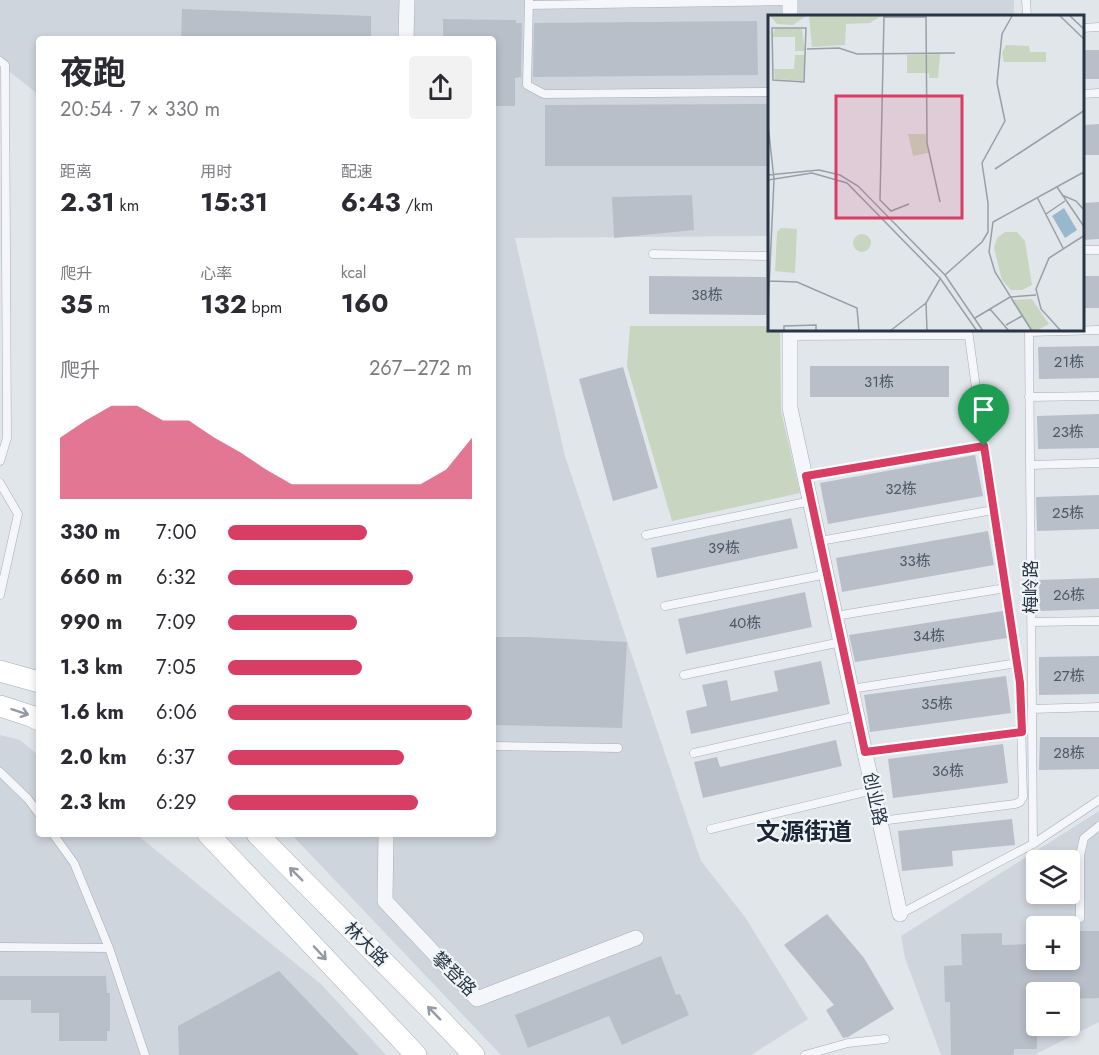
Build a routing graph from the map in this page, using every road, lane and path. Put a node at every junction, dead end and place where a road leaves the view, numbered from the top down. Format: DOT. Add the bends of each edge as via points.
graph roads {
  1 [pos="407,0"];
  2 [pos="1026,0"];
  3 [pos="529,3"];
  4 [pos="790,6"];
  5 [pos="1027,15"];
  6 [pos="1099,27"];
  7 [pos="1084,28"];
  8 [pos="406,36"];
  9 [pos="0,61"];
  10 [pos="768,92"];
  11 [pos="1099,93"];
  12 [pos="1084,94"];
  13 [pos="653,254"];
  14 [pos="768,256"];
  15 [pos="1084,330"];
  16 [pos="1099,330"];
  17 [pos="1029,332"];
  18 [pos="790,333"];
  19 [pos="968,333"];
  20 [pos="1099,396"];
  21 [pos="1029,397"];
  22 [pos="984,446"];
  23 [pos="0,461"];
  24 [pos="1099,463"];
  25 [pos="1030,465"];
  26 [pos="806,476"];
  27 [pos="0,483"];
  28 [pos="811,501"];
  29 [pos="993,510"];
  30 [pos="646,535"];
  31 [pos="819,541"];
  32 [pos="826,574"];
  33 [pos="1006,588"];
  34 [pos="0,595"];
  35 [pos="665,606"];
  36 [pos="836,616"];
  37 [pos="1099,621"];
  38 [pos="1031,622"];
  39 [pos="841,642"];
  40 [pos="1017,663"];
  41 [pos="0,671"];
  42 [pos="684,675"];
  43 [pos="36,681"];
  44 [pos="851,689"];
  45 [pos="0,706"];
  46 [pos="1099,707"];
  47 [pos="1032,709"];
  48 [pos="857,716"];
  49 [pos="36,718"];
  50 [pos="1022,732"];
  51 [pos="496,746"];
  52 [pos="618,748"];
  53 [pos="865,752"];
  54 [pos="694,753"];
  55 [pos="0,772"];
  56 [pos="873,790"];
  57 [pos="1099,800"];
  58 [pos="36,810"];
  59 [pos="880,821"];
  60 [pos="1099,826"];
  61 [pos="711,829"];
  62 [pos="55,837"];
  63 [pos="211,837"];
  64 [pos="260,837"];
  65 [pos="386,837"];
  66 [pos="1033,844"];
  67 [pos="900,914"];
  68 [pos="1080,916"];
  69 [pos="636,938"];
  70 [pos="0,947"];
  71 [pos="109,948"];
  72 [pos="885,1039"];
  73 [pos="145,1055"];
  74 [pos="416,1055"];
  75 [pos="474,1055"];
  76 [pos="805,1055"];
  1 -- 8 [label="street"];
  2 -- 5 [label="lane"];
  3 -- 4 [label="lane"];
  3 -- 10 [label="lane" via="528,85 544,94"];
  6 -- 7 [label="lane"];
  9 -- 23 [label="lane" via="5,65 7,426"];
  11 -- 12 [label="lane"];
  13 -- 14 [label="lane"];
  15 -- 16 [label="lane"];
  17 -- 21 [label="lane, 梅岭路"];
  18 -- 19 [label="lane"];
  18 -- 26 [label="street, 创业路" via="790,408"];
  19 -- 22 [label="lane"];
  20 -- 21 [label="lane"];
  21 -- 25 [label="lane, 梅岭路"];
  22 -- 26 [label="lane"];
  22 -- 29 [label="lane"];
  24 -- 25 [label="lane"];
  25 -- 38 [label="lane, 梅岭路"];
  26 -- 28 [label="street, 创业路"];
  27 -- 34 [label="lane" via="18,514"];
  28 -- 30 [label="lane"];
  28 -- 31 [label="street, 创业路"];
  29 -- 31 [label="lane"];
  29 -- 33 [label="lane"];
  31 -- 32 [label="street, 创业路"];
  32 -- 35 [label="lane"];
  32 -- 36 [label="street, 创业路"];
  33 -- 36 [label="lane"];
  33 -- 40 [label="lane"];
  36 -- 39 [label="street, 创业路"];
  37 -- 38 [label="lane"];
  38 -- 47 [label="lane, 梅岭路"];
  39 -- 42 [label="lane"];
  39 -- 44 [label="street, 创业路"];
  40 -- 44 [label="lane"];
  40 -- 50 [label="lane"];
  41 -- 43 [label="main road"];
  44 -- 48 [label="street, 创业路"];
  45 -- 49 [label="main road, one-way"];
  46 -- 47 [label="lane"];
  47 -- 66 [label="lane, 梅岭路"];
  48 -- 53 [label="street, 创业路"];
  48 -- 54 [label="lane"];
  50 -- 53 [label="lane"];
  50 -- 59 [label="lane" via="1020,802"];
  51 -- 52 [label="lane"];
  53 -- 56 [label="street, 创业路"];
  55 -- 58 [label="lane"];
  56 -- 59 [label="street, 创业路"];
  56 -- 61 [label="lane"];
  57 -- 66 [label="lane"];
  59 -- 67 [label="street, 创业路"];
  60 -- 68 [label="lane" via="1084,838 1080,855"];
  62 -- 71 [label="lane" via="74,863"];
  63 -- 74 [label="main road, one-way"];
  75 -- 64 [label="main road, 林大路, one-way"];
  65 -- 69 [label="street, 攀登路" via="385,901 477,999"];
  66 -- 67 [label="lane"];
  70 -- 71 [label="lane"];
  71 -- 73 [label="lane"];
  72 -- 76 [label="lane" via="848,1043"];
}
